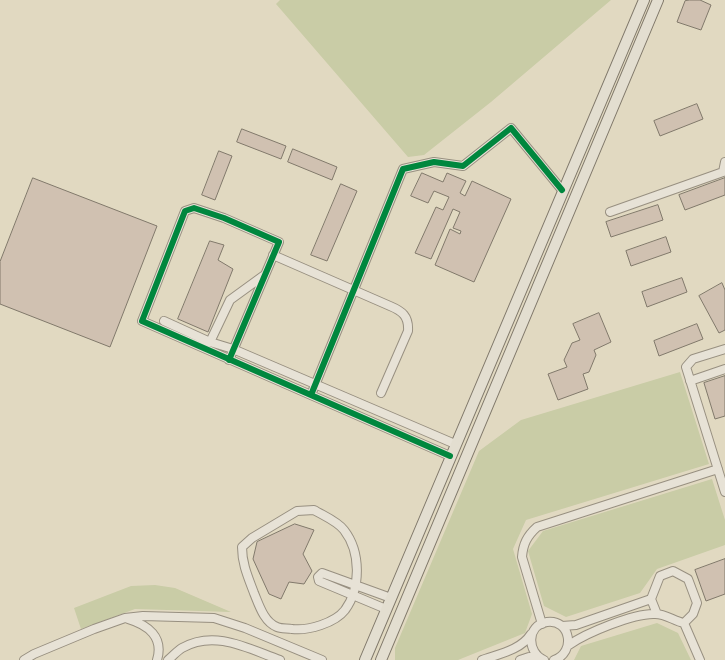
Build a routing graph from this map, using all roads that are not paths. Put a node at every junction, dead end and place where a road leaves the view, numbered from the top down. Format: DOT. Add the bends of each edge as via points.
graph roads {
  1 [pos="644,0"];
  2 [pos="658,0"];
  3 [pos="725,162"];
  4 [pos="562,190"];
  5 [pos="610,212"];
  6 [pos="273,255"];
  7 [pos="264,275"];
  8 [pos="352,290"];
  9 [pos="164,321"];
  10 [pos="210,342"];
  11 [pos="233,349"];
  12 [pos="725,349"];
  13 [pos="229,360"];
  14 [pos="725,369"];
  15 [pos="690,381"];
  16 [pos="315,384"];
  17 [pos="381,393"];
  18 [pos="310,395"];
  19 [pos="456,444"];
  20 [pos="450,456"];
  21 [pos="718,469"];
  22 [pos="725,492"];
  23 [pos="355,585"];
  24 [pos="352,596"];
  25 [pos="391,598"];
  26 [pos="651,598"];
  27 [pos="386,609"];
  28 [pos="653,614"];
  29 [pos="125,618"];
  30 [pos="684,623"];
  31 [pos="542,624"];
  32 [pos="562,626"];
  33 [pos="533,632"];
  34 [pos="569,645"];
  35 [pos="542,659"];
  36 [pos="559,659"];
  37 [pos="24,660"];
  38 [pos="157,660"];
  39 [pos="168,660"];
  40 [pos="280,660"];
  41 [pos="322,660"];
  42 [pos="365,660"];
  43 [pos="381,660"];
  44 [pos="482,660"];
  45 [pos="520,660"];
  46 [pos="700,660"];
  1 -- 4 [label="main road"];
  2 -- 43 [label="main road"];
  3 -- 5 [label="street" via="723,172"];
  4 -- 8 [label="street" via="511,128 463,166 434,162 403,169"];
  4 -- 19 [label="main road"];
  6 -- 7 [label="street"];
  6 -- 8 [label="street"];
  6 -- 13 [label="street" via="280,242 194,208 185,211 142,320"];
  7 -- 10 [label="street" via="230,300"];
  7 -- 11 [label="street"];
  8 -- 16 [label="street"];
  8 -- 17 [label="street" via="401,311 408,323 408,331"];
  9 -- 10 [label="street"];
  10 -- 11 [label="street"];
  11 -- 13 [label="street"];
  11 -- 16 [label="street"];
  12 -- 15 [label="street" via="693,359 686,367"];
  13 -- 18 [label="street"];
  14 -- 15 [label="street"];
  15 -- 21 [label="street"];
  16 -- 18 [label="street"];
  16 -- 19 [label="street"];
  18 -- 20 [label="street"];
  19 -- 20 [label="main road"];
  20 -- 25 [label="main road"];
  21 -- 22 [label="street"];
  21 -- 31 [label="street" via="537,527 523,545 522,557"];
  23 -- 24 [label="street"];
  23 -- 24 [label="street" via="322,573 318,577 319,581"];
  23 -- 24 [label="street" via="356,560 353,544 343,529 314,510 297,511 252,538 242,547 242,560 264,616 277,627 302,630 322,626 344,611"];
  23 -- 25 [label="street"];
  24 -- 27 [label="street"];
  25 -- 27 [label="main road"];
  26 -- 28 [label="street"];
  26 -- 30 [label="street" via="660,576 673,571 688,579 697,603 693,614"];
  26 -- 32 [label="street" via="576,625"];
  27 -- 42 [label="main road"];
  28 -- 30 [label="street"];
  28 -- 34 [label="street" via="634,617 581,636"];
  29 -- 37 [label="street" via="74,637"];
  29 -- 38 [label="street" via="147,626 152,632 158,649"];
  29 -- 41 [label="street" via="214,618"];
  30 -- 46 [label="street"];
  31 -- 32 [label="street" via="555,623"];
  31 -- 33 [label="street"];
  32 -- 34 [label="street" via="569,638"];
  33 -- 35 [label="street" via="531,648"];
  33 -- 44 [label="street" via="516,648"];
  34 -- 36 [label="street"];
  35 -- 45 [label="street" via="529,657"];
  39 -- 40 [label="street" via="183,648 212,640 226,640"];
}
